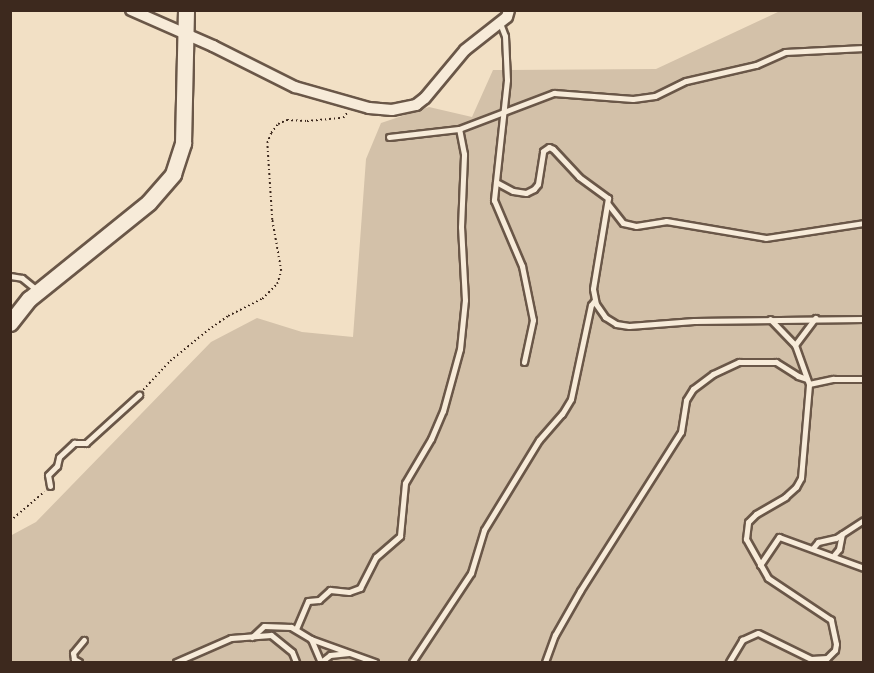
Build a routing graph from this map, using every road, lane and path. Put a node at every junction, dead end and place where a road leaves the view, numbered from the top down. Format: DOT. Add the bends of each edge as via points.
graph roads {
  1 [pos="131,10"];
  2 [pos="186,10"];
  3 [pos="509,10"];
  4 [pos="500,23"];
  5 [pos="186,33"];
  6 [pos="864,48"];
  7 [pos="354,103"];
  8 [pos="503,113"];
  9 [pos="459,129"];
  10 [pos="389,137"];
  11 [pos="496,182"];
  12 [pos="608,204"];
  13 [pos="864,223"];
  14 [pos="10,276"];
  15 [pos="38,291"];
  16 [pos="595,300"];
  17 [pos="815,318"];
  18 [pos="770,319"];
  19 [pos="864,319"];
  20 [pos="10,322"];
  21 [pos="795,345"];
  22 [pos="524,362"];
  23 [pos="864,379"];
  24 [pos="808,382"];
  25 [pos="139,395"];
  26 [pos="50,486"];
  27 [pos="10,520"];
  28 [pos="864,520"];
  29 [pos="842,534"];
  30 [pos="813,548"];
  31 [pos="834,555"];
  32 [pos="760,565"];
  33 [pos="864,568"];
  34 [pos="296,629"];
  35 [pos="252,637"];
  36 [pos="311,639"];
  37 [pos="84,640"];
  38 [pos="350,652"];
  39 [pos="79,663"];
  40 [pos="176,663"];
  41 [pos="296,663"];
  42 [pos="321,663"];
  43 [pos="375,663"];
  44 [pos="412,663"];
  45 [pos="545,663"];
  46 [pos="729,663"];
  1 -- 5 [label="street"];
  2 -- 5 [label="street"];
  3 -- 4 [label="street"];
  4 -- 7 [label="street" via="465,50 416,105 392,110"];
  4 -- 8 [label="lane" via="505,36 507,80"];
  5 -- 7 [label="street" via="295,87"];
  5 -- 15 [label="street" via="183,143 173,174 149,202"];
  6 -- 8 [label="lane" via="784,52 756,65 686,81 655,96 554,93"];
  7 -- 25 [label="path" via="343,118 287,120 278,124 267,143 272,220 282,271 277,284 262,299 228,316 170,361"];
  8 -- 9 [label="lane"];
  8 -- 11 [label="lane"];
  9 -- 10 [label="lane"];
  9 -- 34 [label="lane" via="464,154 461,227 465,300 460,349 443,411 405,483 400,536 376,557 360,588 330,591 319,600 308,601"];
  11 -- 12 [label="lane" via="513,191 526,193 534,189 543,152 549,147 579,177 608,198"];
  11 -- 22 [label="lane" via="494,200 522,266 533,320"];
  12 -- 13 [label="lane" via="623,223 636,226 666,221 766,237"];
  12 -- 16 [label="lane" via="593,289"];
  14 -- 15 [label="lane" via="22,278"];
  15 -- 20 [label="street"];
  16 -- 18 [label="lane" via="605,317 629,326"];
  16 -- 44 [label="lane" via="571,399 539,440 484,530 467,579"];
  17 -- 18 [label="lane"];
  17 -- 19 [label="lane"];
  17 -- 21 [label="lane"];
  18 -- 21 [label="lane"];
  21 -- 24 [label="lane"];
  23 -- 24 [label="lane"];
  24 -- 32 [label="lane" via="801,478 785,497 756,514 745,530"];
  24 -- 45 [label="lane" via="776,362 740,362 713,374 693,390 687,400 681,432 580,591 555,635"];
  25 -- 26 [label="lane" via="86,443 74,443 59,457 48,475"];
  26 -- 27 [label="path"];
  28 -- 29 [label="lane"];
  29 -- 30 [label="lane" via="818,542"];
  29 -- 31 [label="lane"];
  30 -- 31 [label="lane"];
  30 -- 32 [label="lane" via="779,537"];
  31 -- 33 [label="lane"];
  32 -- 46 [label="lane" via="776,585 831,620 835,650 822,660 811,659 758,633 742,640"];
  34 -- 35 [label="lane" via="271,624"];
  34 -- 36 [label="lane"];
  35 -- 40 [label="lane" via="231,638"];
  35 -- 41 [label="lane" via="271,635 292,652"];
  36 -- 38 [label="lane"];
  36 -- 42 [label="lane"];
  37 -- 39 [label="lane" via="73,653"];
  38 -- 42 [label="lane" via="330,655"];
  38 -- 43 [label="lane"];
}
